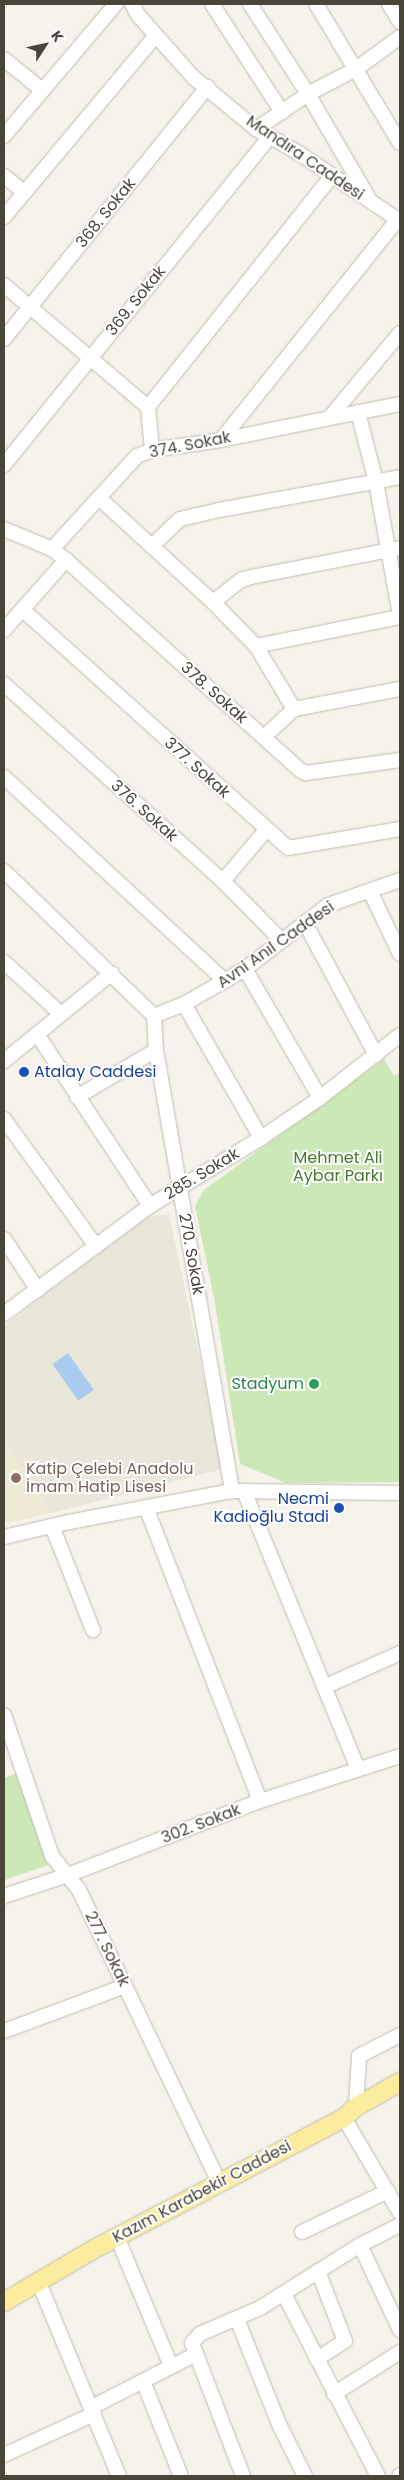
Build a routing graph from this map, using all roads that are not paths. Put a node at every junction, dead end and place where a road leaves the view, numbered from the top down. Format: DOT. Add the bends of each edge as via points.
graph roads {
  1 [pos="116,4"];
  2 [pos="132,4"];
  3 [pos="212,4"];
  4 [pos="250,4"];
  5 [pos="316,4"];
  6 [pos="389,4"];
  7 [pos="400,22"];
  8 [pos="156,35"];
  9 [pos="400,37"];
  10 [pos="4,59"];
  11 [pos="356,69"];
  12 [pos="207,87"];
  13 [pos="42,90"];
  14 [pos="308,94"];
  15 [pos="282,112"];
  16 [pos="256,129"];
  17 [pos="4,136"];
  18 [pos="269,138"];
  19 [pos="400,143"];
  20 [pos="4,176"];
  21 [pos="332,176"];
  22 [pos="24,192"];
  23 [pos="372,203"];
  24 [pos="4,217"];
  25 [pos="399,220"];
  26 [pos="4,284"];
  27 [pos="30,307"];
  28 [pos="400,333"];
  29 [pos="4,339"];
  30 [pos="90,357"];
  31 [pos="400,404"];
  32 [pos="148,406"];
  33 [pos="358,412"];
  34 [pos="330,417"];
  35 [pos="222,440"];
  36 [pos="152,450"];
  37 [pos="4,465"];
  38 [pos="400,477"];
  39 [pos="376,482"];
  40 [pos="99,498"];
  41 [pos="4,529"];
  42 [pos="152,546"];
  43 [pos="52,549"];
  44 [pos="394,549"];
  45 [pos="66,560"];
  46 [pos="213,602"];
  47 [pos="23,610"];
  48 [pos="400,616"];
  49 [pos="4,630"];
  50 [pos="256,646"];
  51 [pos="4,684"];
  52 [pos="400,689"];
  53 [pos="294,709"];
  54 [pos="264,737"];
  55 [pos="400,760"];
  56 [pos="4,778"];
  57 [pos="400,829"];
  58 [pos="266,830"];
  59 [pos="4,871"];
  60 [pos="400,880"];
  61 [pos="223,881"];
  62 [pos="370,891"];
  63 [pos="305,923"];
  64 [pos="282,941"];
  65 [pos="400,954"];
  66 [pos="4,962"];
  67 [pos="245,969"];
  68 [pos="112,973"];
  69 [pos="225,981"];
  70 [pos="184,1004"];
  71 [pos="60,1014"];
  72 [pos="154,1016"];
  73 [pos="37,1034"];
  74 [pos="400,1035"];
  75 [pos="156,1050"];
  76 [pos="376,1055"];
  77 [pos="5,1057"];
  78 [pos="77,1097"];
  79 [pos="320,1098"];
  80 [pos="4,1119"];
  81 [pos="261,1138"];
  82 [pos="179,1187"];
  83 [pos="150,1206"];
  84 [pos="4,1239"];
  85 [pos="96,1246"];
  86 [pos="38,1290"];
  87 [pos="4,1314"];
  88 [pos="238,1491"];
  89 [pos="400,1493"];
  90 [pos="146,1507"];
  91 [pos="52,1526"];
  92 [pos="4,1536"];
  93 [pos="93,1630"];
  94 [pos="400,1653"];
  95 [pos="324,1687"];
  96 [pos="4,1715"];
  97 [pos="400,1756"];
  98 [pos="358,1769"];
  99 [pos="260,1801"];
  100 [pos="68,1875"];
  101 [pos="4,1896"];
  102 [pos="125,1986"];
  103 [pos="4,2031"];
  104 [pos="400,2035"];
  105 [pos="400,2085"];
  106 [pos="350,2112"];
  107 [pos="219,2182"];
  108 [pos="388,2191"];
  109 [pos="400,2213"];
  110 [pos="400,2225"];
  111 [pos="302,2232"];
  112 [pos="117,2237"];
  113 [pos="360,2245"];
  114 [pos="318,2271"];
  115 [pos="39,2283"];
  116 [pos="284,2294"];
  117 [pos="4,2302"];
  118 [pos="237,2319"];
  119 [pos="400,2330"];
  120 [pos="400,2352"];
  121 [pos="196,2354"];
  122 [pos="317,2359"];
  123 [pos="171,2366"];
  124 [pos="143,2381"];
  125 [pos="334,2394"];
  126 [pos="93,2410"];
  127 [pos="4,2456"];
  128 [pos="119,2476"];
  129 [pos="181,2476"];
  130 [pos="243,2476"];
  131 [pos="305,2476"];
  132 [pos="378,2476"];
  1 -- 13 [label="street"];
  2 -- 8 [label="street, Mandıra Caddesi"];
  3 -- 15 [label="street"];
  4 -- 14 [label="street"];
  5 -- 11 [label="street"];
  6 -- 7 [label="street"];
  8 -- 12 [label="street, Mandıra Caddesi" via="193,77"];
  8 -- 22 [label="street"];
  9 -- 11 [label="street"];
  10 -- 13 [label="street"];
  11 -- 14 [label="street"];
  11 -- 19 [label="street"];
  12 -- 16 [label="street, Mandıra Caddesi"];
  12 -- 27 [label="street, 368. Sokak"];
  13 -- 17 [label="street"];
  14 -- 15 [label="street"];
  14 -- 23 [label="street"];
  15 -- 16 [label="street"];
  16 -- 18 [label="street, Mandıra Caddesi"];
  18 -- 21 [label="street, Mandıra Caddesi" via="299,153"];
  18 -- 30 [label="street, 369. Sokak"];
  20 -- 22 [label="street"];
  21 -- 23 [label="street, Mandıra Caddesi"];
  21 -- 32 [label="street"];
  22 -- 24 [label="street"];
  23 -- 25 [label="street, Mandıra Caddesi"];
  25 -- 35 [label="street"];
  26 -- 27 [label="street"];
  27 -- 29 [label="street, 368. Sokak"];
  27 -- 30 [label="street"];
  28 -- 34 [label="street"];
  30 -- 32 [label="street"];
  30 -- 37 [label="street, 369. Sokak"];
  31 -- 33 [label="street, 374. Sokak"];
  32 -- 36 [label="street"];
  33 -- 34 [label="street, 374. Sokak"];
  33 -- 39 [label="street"];
  34 -- 35 [label="street, 374. Sokak"];
  35 -- 36 [label="street, 374. Sokak"];
  36 -- 40 [label="street, 374. Sokak" via="137,456"];
  38 -- 39 [label="street"];
  39 -- 42 [label="street" via="180,519"];
  39 -- 44 [label="street"];
  40 -- 42 [label="street"];
  40 -- 43 [label="street, 374. Sokak"];
  41 -- 43 [label="street"];
  42 -- 46 [label="street"];
  43 -- 45 [label="street, 378. Sokak"];
  44 -- 46 [label="street" via="250,577 241,580"];
  44 -- 48 [label="street"];
  45 -- 47 [label="street"];
  45 -- 54 [label="street, 378. Sokak"];
  46 -- 50 [label="street"];
  47 -- 49 [label="street"];
  47 -- 58 [label="street, 377. Sokak"];
  48 -- 50 [label="street"];
  50 -- 53 [label="street"];
  51 -- 61 [label="street, 376. Sokak"];
  52 -- 53 [label="street"];
  53 -- 54 [label="street"];
  54 -- 55 [label="street, 378. Sokak" via="306,773"];
  56 -- 69 [label="street"];
  57 -- 58 [label="street, 377. Sokak" via="288,848"];
  58 -- 61 [label="street"];
  59 -- 68 [label="street"];
  60 -- 62 [label="street, Avni Anıl Caddesi"];
  61 -- 64 [label="street, 376. Sokak"];
  62 -- 63 [label="street, Avni Anıl Caddesi" via="328,905"];
  62 -- 65 [label="street"];
  63 -- 64 [label="street, Avni Anıl Caddesi"];
  63 -- 76 [label="street"];
  64 -- 67 [label="street, Avni Anıl Caddesi"];
  66 -- 71 [label="street"];
  67 -- 69 [label="street, Avni Anıl Caddesi"];
  67 -- 79 [label="street"];
  68 -- 71 [label="street"];
  68 -- 72 [label="street"];
  69 -- 70 [label="street, Avni Anıl Caddesi"];
  70 -- 72 [label="street, Avni Anıl Caddesi"];
  70 -- 81 [label="street"];
  71 -- 73 [label="street"];
  72 -- 75 [label="street, 270. Sokak"];
  73 -- 77 [label="street"];
  73 -- 78 [label="street"];
  74 -- 76 [label="street, 285. Sokak"];
  75 -- 78 [label="street"];
  75 -- 82 [label="street, 270. Sokak"];
  76 -- 79 [label="street, 285. Sokak"];
  78 -- 83 [label="street"];
  79 -- 81 [label="street, 285. Sokak"];
  80 -- 85 [label="street"];
  81 -- 82 [label="street, 285. Sokak"];
  82 -- 83 [label="street, 285. Sokak"];
  82 -- 88 [label="street, 270. Sokak"];
  83 -- 85 [label="street, 285. Sokak"];
  84 -- 86 [label="street"];
  85 -- 86 [label="street, 285. Sokak"];
  86 -- 87 [label="street, 285. Sokak"];
  88 -- 89 [label="street"];
  88 -- 90 [label="street"];
  88 -- 95 [label="street, 270. Sokak"];
  90 -- 91 [label="street"];
  90 -- 99 [label="street"];
  91 -- 92 [label="street"];
  91 -- 93 [label="street"];
  94 -- 95 [label="street"];
  95 -- 98 [label="street, 270. Sokak"];
  96 -- 100 [label="street, 277. Sokak" via="52,1856"];
  97 -- 98 [label="street, 302. Sokak"];
  98 -- 99 [label="street, 302. Sokak"];
  99 -- 100 [label="street, 302. Sokak"];
  100 -- 101 [label="street, 302. Sokak"];
  100 -- 102 [label="street, 277. Sokak" via="79,1890"];
  102 -- 103 [label="street"];
  102 -- 107 [label="street, 277. Sokak"];
  104 -- 106 [label="street" via="359,2056"];
  105 -- 106 [label="main road, Kazım Karabekir Caddesi"];
  106 -- 107 [label="main road, Kazım Karabekir Caddesi"];
  106 -- 108 [label="street"];
  107 -- 112 [label="main road, Kazım Karabekir Caddesi"];
  108 -- 109 [label="street"];
  108 -- 111 [label="street"];
  110 -- 113 [label="street"];
  112 -- 115 [label="main road, Kazım Karabekir Caddesi"];
  112 -- 123 [label="street"];
  113 -- 114 [label="street"];
  113 -- 119 [label="street"];
  114 -- 116 [label="street"];
  114 -- 122 [label="street" via="344,2341"];
  115 -- 117 [label="main road, Kazım Karabekir Caddesi"];
  115 -- 126 [label="street"];
  116 -- 118 [label="street"];
  116 -- 122 [label="street"];
  118 -- 121 [label="street" via="200,2334 192,2343"];
  118 -- 131 [label="street" via="279,2424"];
  120 -- 125 [label="street"];
  121 -- 123 [label="street"];
  121 -- 130 [label="street"];
  122 -- 125 [label="street"];
  123 -- 124 [label="street"];
  124 -- 126 [label="street"];
  124 -- 129 [label="street"];
  125 -- 132 [label="street"];
  126 -- 127 [label="street"];
  126 -- 128 [label="street"];
}
